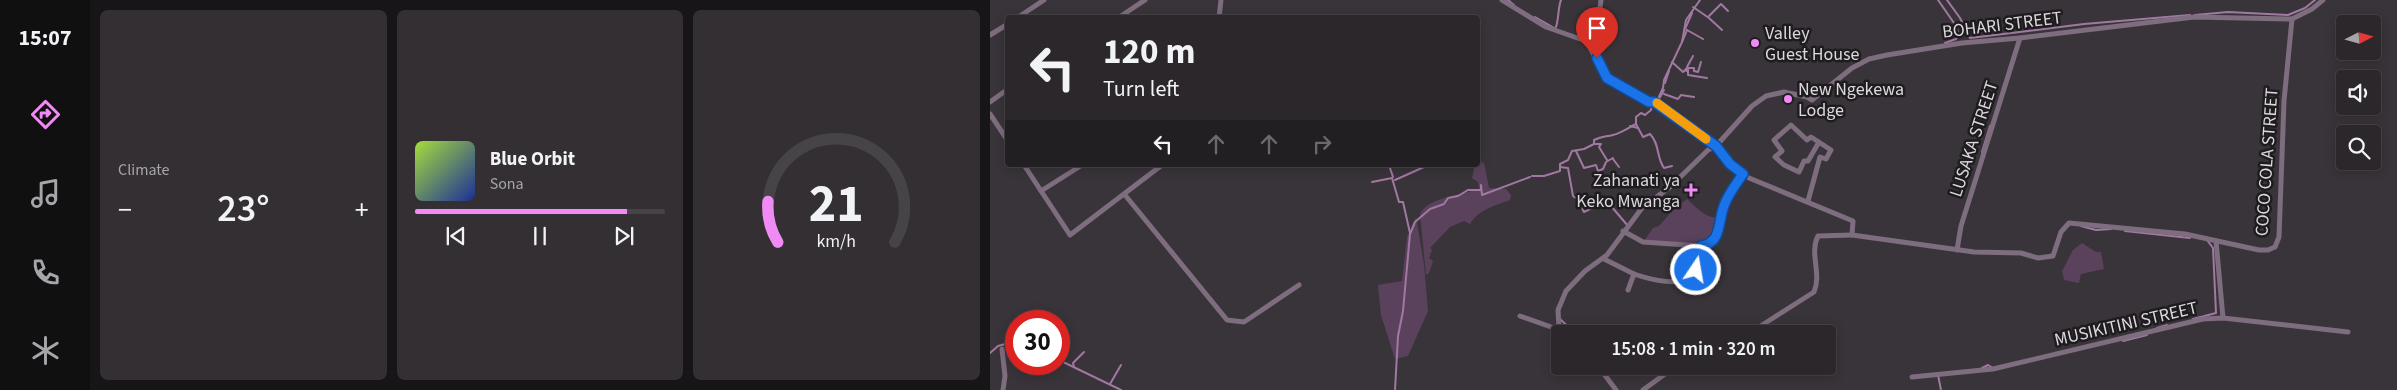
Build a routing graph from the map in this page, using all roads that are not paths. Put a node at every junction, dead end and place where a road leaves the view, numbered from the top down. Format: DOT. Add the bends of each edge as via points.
graph roads {
  1 [pos="1044,0"];
  2 [pos="1145,0"];
  3 [pos="1221,0"];
  4 [pos="1502,0"];
  5 [pos="1601,0"];
  6 [pos="2323,0"];
  7 [pos="1022,15"];
  8 [pos="1122,15"];
  9 [pos="1218,15"];
  10 [pos="2292,19"];
  11 [pos="1005,26"];
  12 [pos="990,35"];
  13 [pos="2020,38"];
  14 [pos="1586,41"];
  15 [pos="1005,91"];
  16 [pos="990,102"];
  17 [pos="990,114"];
  18 [pos="1005,136"];
  19 [pos="1819,142"];
  20 [pos="1716,146"];
  21 [pos="1025,167"];
  22 [pos="1079,167"];
  23 [pos="1160,167"];
  24 [pos="1742,174"];
  25 [pos="1041,191"];
  26 [pos="1125,195"];
  27 [pos="1808,202"];
  28 [pos="1623,231"];
  29 [pos="1852,236"];
  30 [pos="2216,241"];
  31 [pos="1701,246"];
  32 [pos="1957,250"];
  33 [pos="1604,258"];
  34 [pos="1634,274"];
  35 [pos="1299,285"];
  36 [pos="1628,290"];
  37 [pos="1520,316"];
  38 [pos="2223,318"];
  39 [pos="1559,325"];
  40 [pos="1759,325"];
  41 [pos="1551,326"];
  42 [pos="2348,332"];
  43 [pos="1002,349"];
  44 [pos="1605,375"];
  45 [pos="1665,375"];
  46 [pos="1912,377"];
  47 [pos="1003,390"];
  48 [pos="1616,390"];
  49 [pos="1643,390"];
  1 -- 7 [label="street"];
  2 -- 8 [label="street"];
  3 -- 9 [label="street"];
  4 -- 14 [label="street" via="1546,27"];
  5 -- 14 [label="street"];
  6 -- 10 [label="street, BOHARI STREET"];
  10 -- 13 [label="street, BOHARI STREET" via="2194,17"];
  10 -- 30 [label="street, COCO COLA STREET" via="2284,101 2279,241 2268,250"];
  11 -- 12 [label="street"];
  13 -- 20 [label="street, BOHARI STREET" via="1962,43 1869,59 1852,68 1812,100 1784,92 1766,96 1752,106"];
  13 -- 32 [label="street, LUSAKA STREET" via="1964,215"];
  14 -- 20 [label="street" via="1607,78 1654,102"];
  15 -- 16 [label="street"];
  17 -- 18 [label="street"];
  19 -- 19 [label="street" via="1799,172 1775,157 1782,151 1774,140 1789,126 1807,140 1810,137"];
  19 -- 27 [label="street" via="1831,150 1826,159 1820,157"];
  20 -- 24 [label="street"];
  20 -- 28 [label="street" via="1642,208"];
  21 -- 25 [label="street"];
  22 -- 25 [label="street"];
  23 -- 26 [label="street"];
  24 -- 27 [label="street"];
  24 -- 31 [label="street" via="1723,207 1716,237"];
  25 -- 26 [label="street" via="1070,235"];
  26 -- 35 [label="street" via="1227,320 1244,322"];
  27 -- 29 [label="street" via="1853,221"];
  28 -- 31 [label="street" via="1643,242"];
  28 -- 33 [label="street"];
  29 -- 32 [label="street"];
  29 -- 40 [label="street" via="1818,236 1814,247 1817,284 1814,292"];
  30 -- 32 [label="street, COCO COLA STREET" via="2151,230 2069,223 2053,256 2038,258 2021,253"];
  30 -- 38 [label="street"];
  31 -- 34 [label="street" via="1696,255 1696,276 1692,279 1660,281"];
  33 -- 34 [label="street"];
  33 -- 39 [label="street" via="1585,271 1566,291 1558,310"];
  34 -- 36 [label="street"];
  37 -- 41 [label="street"];
  38 -- 42 [label="street, MUSIKITINI STREET"];
  38 -- 46 [label="street, MUSIKITINI STREET" via="2203,319 1993,369"];
  43 -- 47 [label="street"];
  44 -- 48 [label="street"];
  45 -- 49 [label="street"];
}
